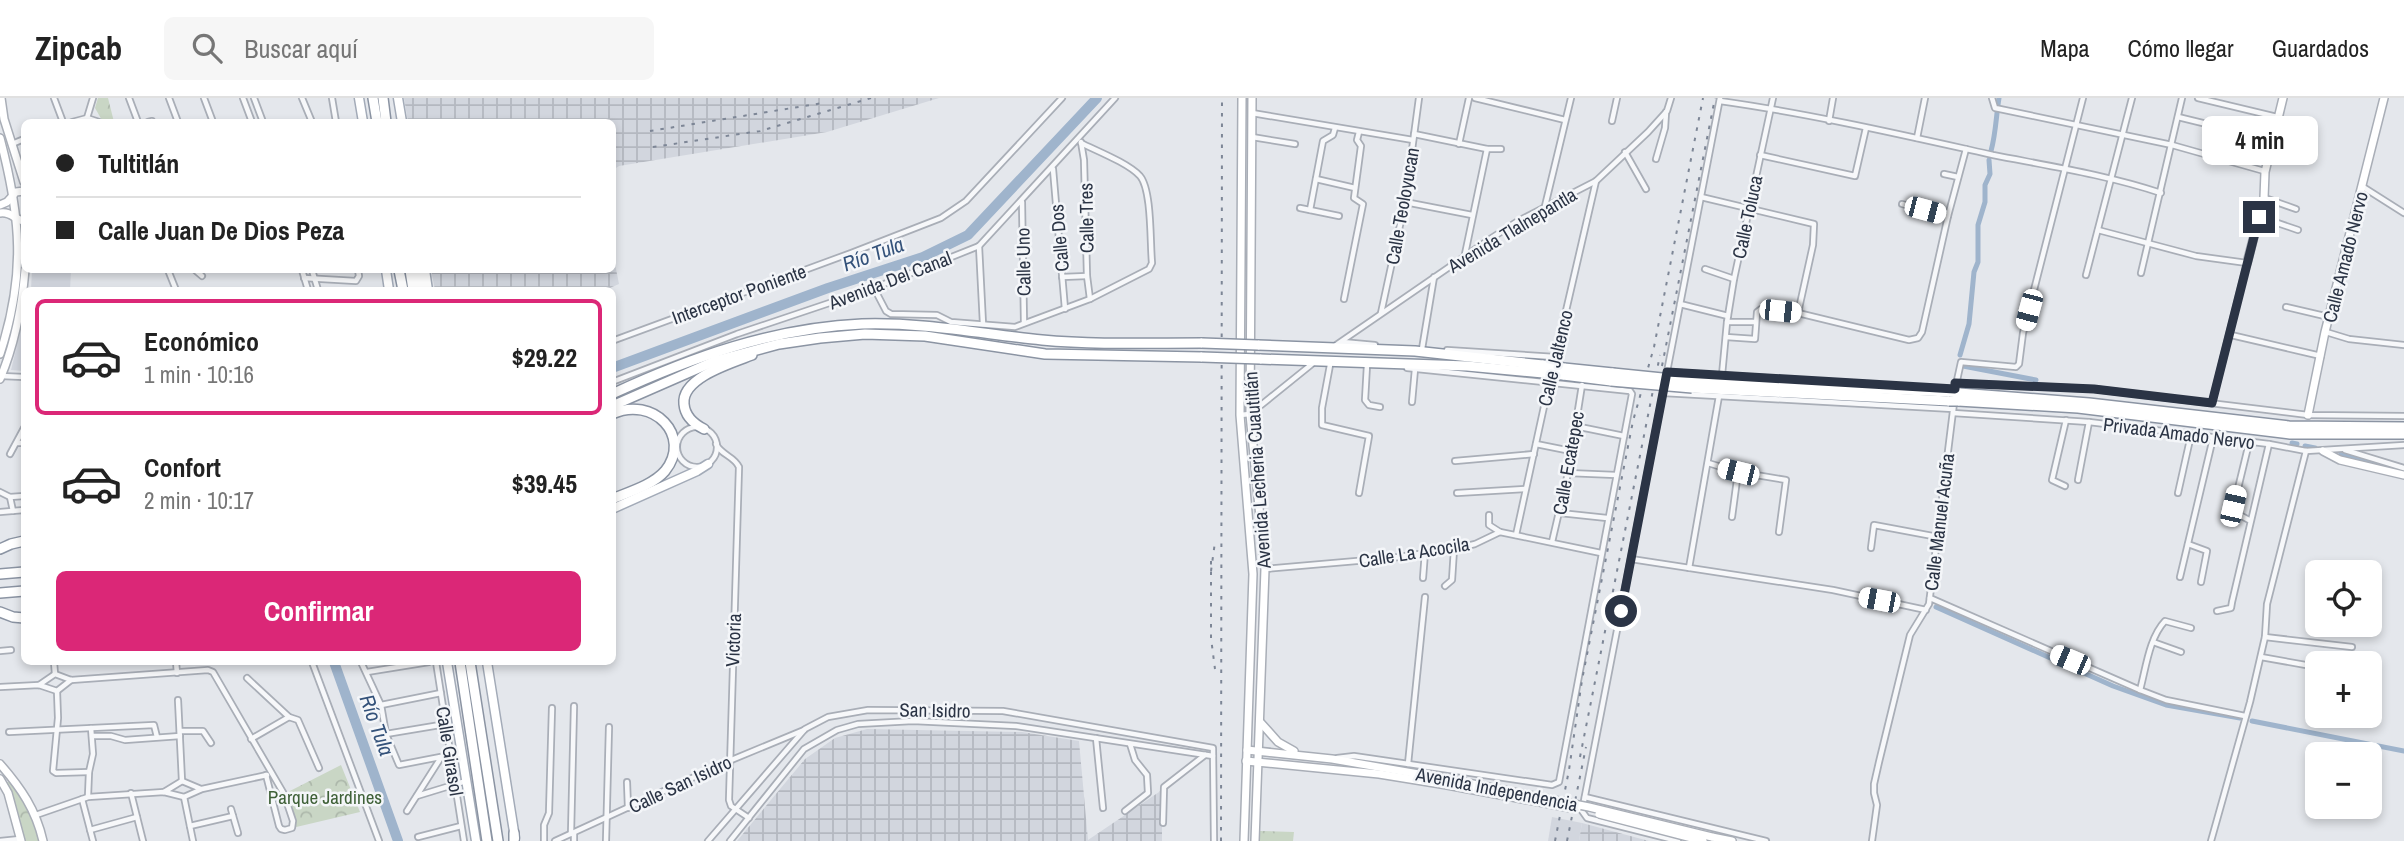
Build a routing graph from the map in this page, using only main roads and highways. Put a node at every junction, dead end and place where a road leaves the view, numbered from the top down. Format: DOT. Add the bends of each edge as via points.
graph roads {
  1 [pos="1,98"];
  2 [pos="359,98"];
  3 [pos="373,98"];
  4 [pos="383,98"];
  5 [pos="398,98"];
  6 [pos="1242,98"];
  7 [pos="1252,98"];
  8 [pos="2283,98"];
  9 [pos="2384,98"];
  10 [pos="362,119"];
  11 [pos="376,119"];
  12 [pos="386,119"];
  13 [pos="402,119"];
  14 [pos="0,138"];
  15 [pos="21,163"];
  16 [pos="21,191"];
  17 [pos="12,197"];
  18 [pos="0,205"];
  19 [pos="0,213"];
  20 [pos="15,217"];
  21 [pos="21,220"];
  22 [pos="2247,263"];
  23 [pos="21,297"];
  24 [pos="820,338"];
  25 [pos="0,354"];
  26 [pos="1545,373"];
  27 [pos="0,375"];
  28 [pos="616,392"];
  29 [pos="616,404"];
  30 [pos="616,413"];
  31 [pos="2308,415"];
  32 [pos="2404,427"];
  33 [pos="704,429"];
  34 [pos="2334,431"];
  35 [pos="671,433"];
  36 [pos="2404,434"];
  37 [pos="675,449"];
  38 [pos="2323,451"];
  39 [pos="709,463"];
  40 [pos="2404,475"];
  41 [pos="616,497"];
  42 [pos="616,507"];
  43 [pos="21,542"];
  44 [pos="0,549"];
  45 [pos="21,572"];
  46 [pos="0,574"];
  47 [pos="21,591"];
  48 [pos="0,593"];
  49 [pos="0,612"];
  50 [pos="21,618"];
  51 [pos="448,665"];
  52 [pos="460,665"];
  53 [pos="470,665"];
  54 [pos="487,665"];
  55 [pos="1260,723"];
  56 [pos="1247,750"];
  57 [pos="1259,750"];
  58 [pos="1301,755"];
  59 [pos="1246,761"];
  60 [pos="1259,762"];
  61 [pos="0,764"];
  62 [pos="13,778"];
  63 [pos="1,781"];
  64 [pos="1447,782"];
  65 [pos="514,838"];
  66 [pos="21,840"];
  67 [pos="43,841"];
  68 [pos="476,841"];
  69 [pos="487,841"];
  70 [pos="498,841"];
  71 [pos="1244,841"];
  72 [pos="1255,841"];
  73 [pos="1703,841"];
  74 [pos="1732,841"];
  1 -- 15 [label="main road" via="11,144"];
  2 -- 10 [label="main road"];
  3 -- 11 [label="highway"];
  4 -- 12 [label="highway"];
  5 -- 13 [label="main road"];
  6 -- 56 [label="main road, Avenida Lecheria Cuautitlán" via="1240,415 1253,574"];
  7 -- 55 [label="main road, Avenida Lecheria Cuautitlán" via="1250,414 1265,569"];
  8 -- 22 [label="main road"];
  9 -- 31 [label="main road, Calle Amado Nervo"];
  14 -- 17 [label="main road"];
  16 -- 17 [label="main road"];
  17 -- 18 [label="main road"];
  17 -- 20 [label="main road"];
  19 -- 20 [label="main road"];
  20 -- 21 [label="main road"];
  20 -- 25 [label="main road" via="17,286"];
  23 -- 27 [label="main road"];
  24 -- 26 [label="highway, bridge" via="925,336 1045,354 1466,366"];
  24 -- 29 [label="highway" via="715,361"];
  24 -- 33 [label="highway" via="755,354 693,382 684,394 684,407 691,420"];
  26 -- 28 [label="highway, bridge" via="1415,351 1046,341 862,324 736,344"];
  26 -- 34 [label="highway, bridge" via="1692,385 2090,403 2290,430"];
  30 -- 35 [label="highway" via="648,410 660,417"];
  32 -- 34 [label="highway"];
  34 -- 36 [label="highway"];
  35 -- 37 [label="highway"];
  35 -- 37 [label="highway"];
  37 -- 41 [label="highway" via="668,467 656,479"];
  38 -- 40 [label="main road" via="2340,460"];
  39 -- 42 [label="main road"];
  43 -- 44 [label="highway"];
  45 -- 46 [label="highway"];
  47 -- 48 [label="highway"];
  49 -- 50 [label="highway"];
  51 -- 68 [label="main road"];
  52 -- 69 [label="highway"];
  53 -- 70 [label="highway"];
  54 -- 65 [label="main road"];
  55 -- 57 [label="main road, Avenida Lecheria Cuautitlán"];
  55 -- 58 [label="main road" via="1278,742"];
  56 -- 57 [label="main road"];
  56 -- 59 [label="main road, Avenida Lecheria Cuautitlán"];
  57 -- 58 [label="main road, Avenida Independencia"];
  57 -- 60 [label="main road, Avenida Lecheria Cuautitlán"];
  58 -- 64 [label="main road, Avenida Independencia"];
  59 -- 60 [label="main road"];
  59 -- 71 [label="main road, Avenida Lecheria Cuautitlán"];
  60 -- 64 [label="main road, Avenida Independencia"];
  60 -- 72 [label="main road, Avenida Lecheria Cuautitlán"];
  61 -- 62 [label="main road"];
  62 -- 63 [label="main road"];
  62 -- 67 [label="main road" via="36,815"];
  63 -- 66 [label="main road"];
  64 -- 73 [label="main road, Avenida Independencia, bridge"];
  64 -- 74 [label="main road, Avenida Independencia, bridge" via="1589,807"];
}
